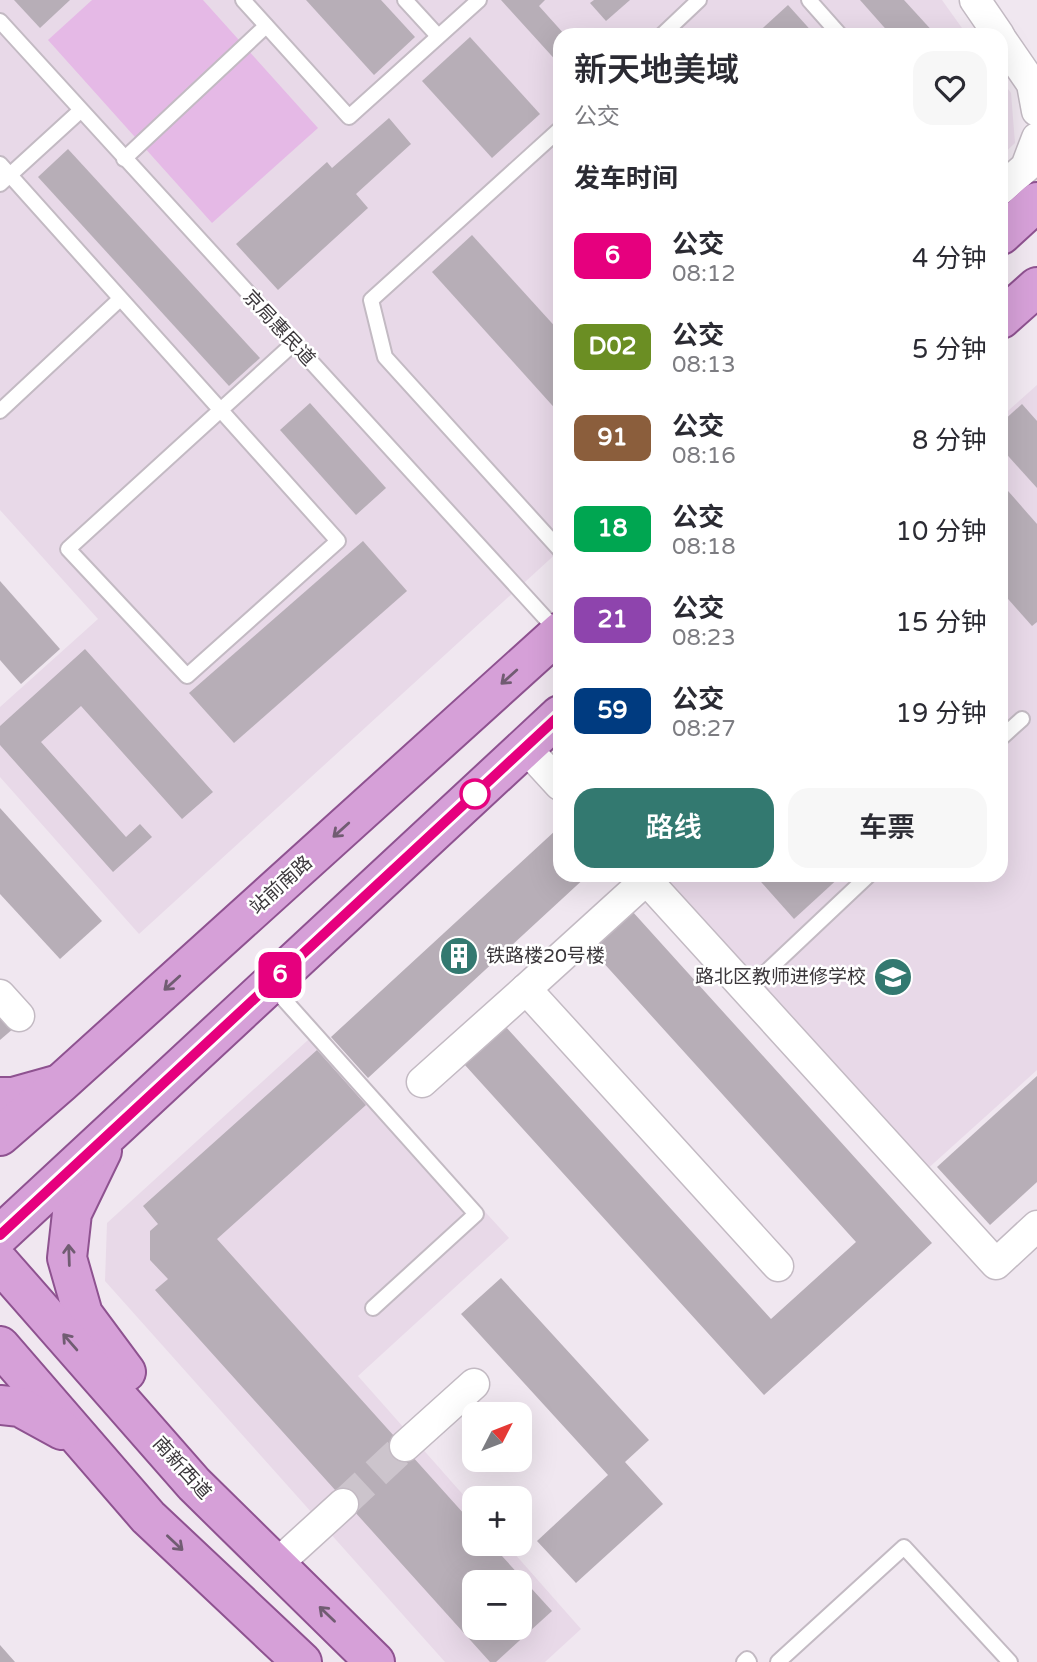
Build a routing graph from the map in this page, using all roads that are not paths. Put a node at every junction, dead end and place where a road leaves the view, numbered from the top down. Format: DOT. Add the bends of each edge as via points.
graph roads {
  1 [pos="243,0"];
  2 [pos="405,0"];
  3 [pos="478,0"];
  4 [pos="698,0"];
  5 [pos="809,0"];
  6 [pos="975,0"];
  7 [pos="0,21"];
  8 [pos="266,26"];
  9 [pos="669,28"];
  10 [pos="834,28"];
  11 [pos="994,28"];
  12 [pos="438,36"];
  13 [pos="1008,49"];
  14 [pos="80,111"];
  15 [pos="1037,111"];
  16 [pos="553,135"];
  17 [pos="1037,138"];
  18 [pos="124,159"];
  19 [pos="0,164"];
  20 [pos="5,180"];
  21 [pos="1008,183"];
  22 [pos="1037,202"];
  23 [pos="1008,228"];
  24 [pos="1037,287"];
  25 [pos="120,299"];
  26 [pos="1008,313"];
  27 [pos="293,344"];
  28 [pos="0,411"];
  29 [pos="221,411"];
  30 [pos="553,542"];
  31 [pos="553,626"];
  32 [pos="553,637"];
  33 [pos="1022,719"];
  34 [pos="553,721"];
  35 [pos="1008,732"];
  36 [pos="525,747"];
  37 [pos="553,777"];
  38 [pos="639,882"];
  39 [pos="648,882"];
  40 [pos="862,882"];
  41 [pos="270,984"];
  42 [pos="526,989"];
  43 [pos="746,991"];
  44 [pos="422,1082"];
  45 [pos="61,1083"];
  46 [pos="0,1097"];
  47 [pos="110,1133"];
  48 [pos="0,1136"];
  49 [pos="1037,1226"];
  50 [pos="0,1235"];
  51 [pos="0,1262"];
  52 [pos="778,1266"];
  53 [pos="373,1308"];
  54 [pos="0,1346"];
  55 [pos="474,1384"];
  56 [pos="0,1405"];
  57 [pos="405,1446"];
  58 [pos="194,1484"];
  59 [pos="343,1504"];
  60 [pos="148,1517"];
  61 [pos="276,1564"];
  62 [pos="302,1662"];
  63 [pos="375,1662"];
  64 [pos="778,1662"];
  65 [pos="1010,1662"];
  1 -- 8 [label="lane"];
  2 -- 12 [label="lane"];
  3 -- 12 [label="lane"];
  4 -- 9 [label="lane"];
  5 -- 10 [label="lane"];
  6 -- 11 [label="street"];
  7 -- 14 [label="lane, 京局惠民道"];
  8 -- 12 [label="lane" via="349,117"];
  8 -- 18 [label="lane"];
  13 -- 15 [label="street" via="1032,84"];
  14 -- 18 [label="lane, 京局惠民道"];
  14 -- 20 [label="lane"];
  16 -- 30 [label="lane" via="370,300 385,357"];
  17 -- 21 [label="street" via="1026,167"];
  18 -- 27 [label="lane, 京局惠民道"];
  19 -- 20 [label="lane"];
  20 -- 25 [label="lane"];
  22 -- 23 [label="main road"];
  24 -- 26 [label="main road"];
  25 -- 28 [label="lane"];
  25 -- 29 [label="lane"];
  27 -- 29 [label="lane"];
  27 -- 31 [label="lane, 京局惠民道"];
  29 -- 29 [label="lane" via="68,549 187,676 338,541"];
  32 -- 45 [label="main road, 站前南路, one-way"];
  33 -- 35 [label="lane"];
  34 -- 36 [label="main road"];
  36 -- 37 [label="street"];
  36 -- 41 [label="main road"];
  38 -- 42 [label="street"];
  39 -- 43 [label="street"];
  40 -- 43 [label="lane"];
  41 -- 47 [label="main road"];
  41 -- 53 [label="lane" via="477,1214"];
  42 -- 44 [label="street"];
  42 -- 52 [label="street"];
  43 -- 49 [label="street" via="996,1264"];
  45 -- 46 [label="main road"];
  45 -- 48 [label="main road, 站前南路"];
  47 -- 50 [label="main road"];
  58 -- 47 [label="main road, one-way" via="137,1388 83,1314 67,1258 72,1213"];
  58 -- 51 [label="main road, 南新西道, one-way"];
  54 -- 60 [label="main road"];
  55 -- 57 [label="street"];
  56 -- 60 [label="main road" via="20,1407 62,1431"];
  58 -- 61 [label="main road, 南新西道"];
  59 -- 61 [label="street"];
  60 -- 62 [label="main road, one-way"];
  63 -- 61 [label="main road, 南新西道, one-way"];
  64 -- 65 [label="lane" via="904,1547"];
}
